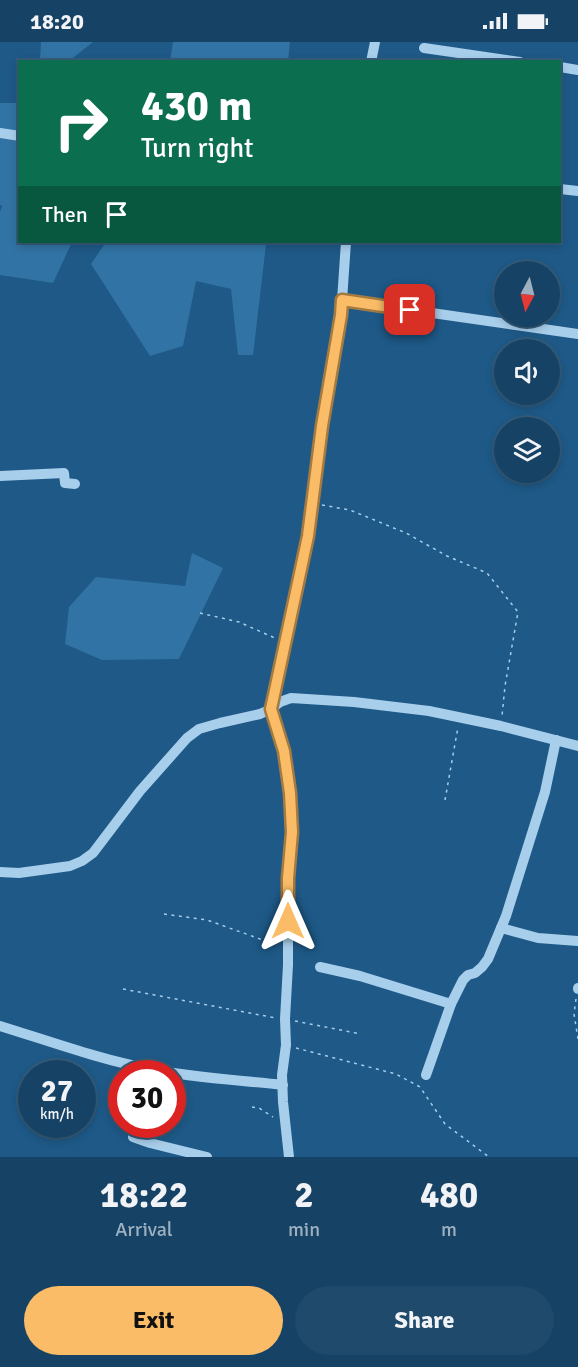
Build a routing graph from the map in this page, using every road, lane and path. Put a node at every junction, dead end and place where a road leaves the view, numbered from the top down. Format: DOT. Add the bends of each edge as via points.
graph roads {
  1 [pos="375,42"];
  2 [pos="424,48"];
  3 [pos="371,60"];
  4 [pos="506,60"];
  5 [pos="561,67"];
  6 [pos="578,70"];
  7 [pos="0,134"];
  8 [pos="18,136"];
  9 [pos="561,189"];
  10 [pos="578,191"];
  11 [pos="346,243"];
  12 [pos="342,300"];
  13 [pos="578,334"];
  14 [pos="0,476"];
  15 [pos="75,484"];
  16 [pos="312,504"];
  17 [pos="200,613"];
  18 [pos="286,642"];
  19 [pos="271,709"];
  20 [pos="460,717"];
  21 [pos="501,726"];
  22 [pos="556,740"];
  23 [pos="578,746"];
  24 [pos="445,800"];
  25 [pos="0,872"];
  26 [pos="164,914"];
  27 [pos="501,928"];
  28 [pos="578,941"];
  29 [pos="288,942"];
  30 [pos="320,968"];
  31 [pos="123,989"];
  32 [pos="578,989"];
  33 [pos="451,1004"];
  34 [pos="285,1019"];
  35 [pos="0,1026"];
  36 [pos="361,1034"];
  37 [pos="578,1039"];
  38 [pos="286,1045"];
  39 [pos="426,1075"];
  40 [pos="283,1084"];
  41 [pos="252,1107"];
  42 [pos="285,1121"];
  43 [pos="136,1138"];
  44 [pos="207,1157"];
  45 [pos="289,1157"];
  46 [pos="489,1157"];
  1 -- 3 [label="street"];
  2 -- 4 [label="street"];
  5 -- 6 [label="street"];
  7 -- 8 [label="street"];
  9 -- 10 [label="street"];
  11 -- 12 [label="street"];
  12 -- 13 [label="street"];
  12 -- 16 [label="street"];
  14 -- 15 [label="street" via="64,473 65,483"];
  16 -- 18 [label="street"];
  16 -- 21 [label="path" via="350,510 487,573 518,612"];
  17 -- 18 [label="path" via="239,622"];
  18 -- 19 [label="street"];
  19 -- 20 [label="street" via="291,698"];
  19 -- 25 [label="street" via="199,729 187,738 82,861 19,873"];
  19 -- 29 [label="street" via="284,751 290,793"];
  20 -- 21 [label="street"];
  20 -- 24 [label="path"];
  21 -- 22 [label="street"];
  22 -- 23 [label="street"];
  22 -- 27 [label="street" via="544,792"];
  26 -- 29 [label="path" via="207,920 263,940"];
  27 -- 28 [label="street" via="538,938"];
  27 -- 33 [label="street" via="488,959 463,980"];
  29 -- 34 [label="street"];
  30 -- 33 [label="street"];
  31 -- 34 [label="path"];
  32 -- 37 [label="path" via="574,1014"];
  33 -- 39 [label="street"];
  34 -- 36 [label="path"];
  34 -- 38 [label="street"];
  35 -- 40 [label="street" via="150,1069"];
  38 -- 40 [label="street"];
  38 -- 46 [label="path" via="396,1074 420,1087 445,1124"];
  40 -- 42 [label="street"];
  41 -- 42 [label="path"];
  42 -- 45 [label="street"];
  43 -- 44 [label="street"];
}
